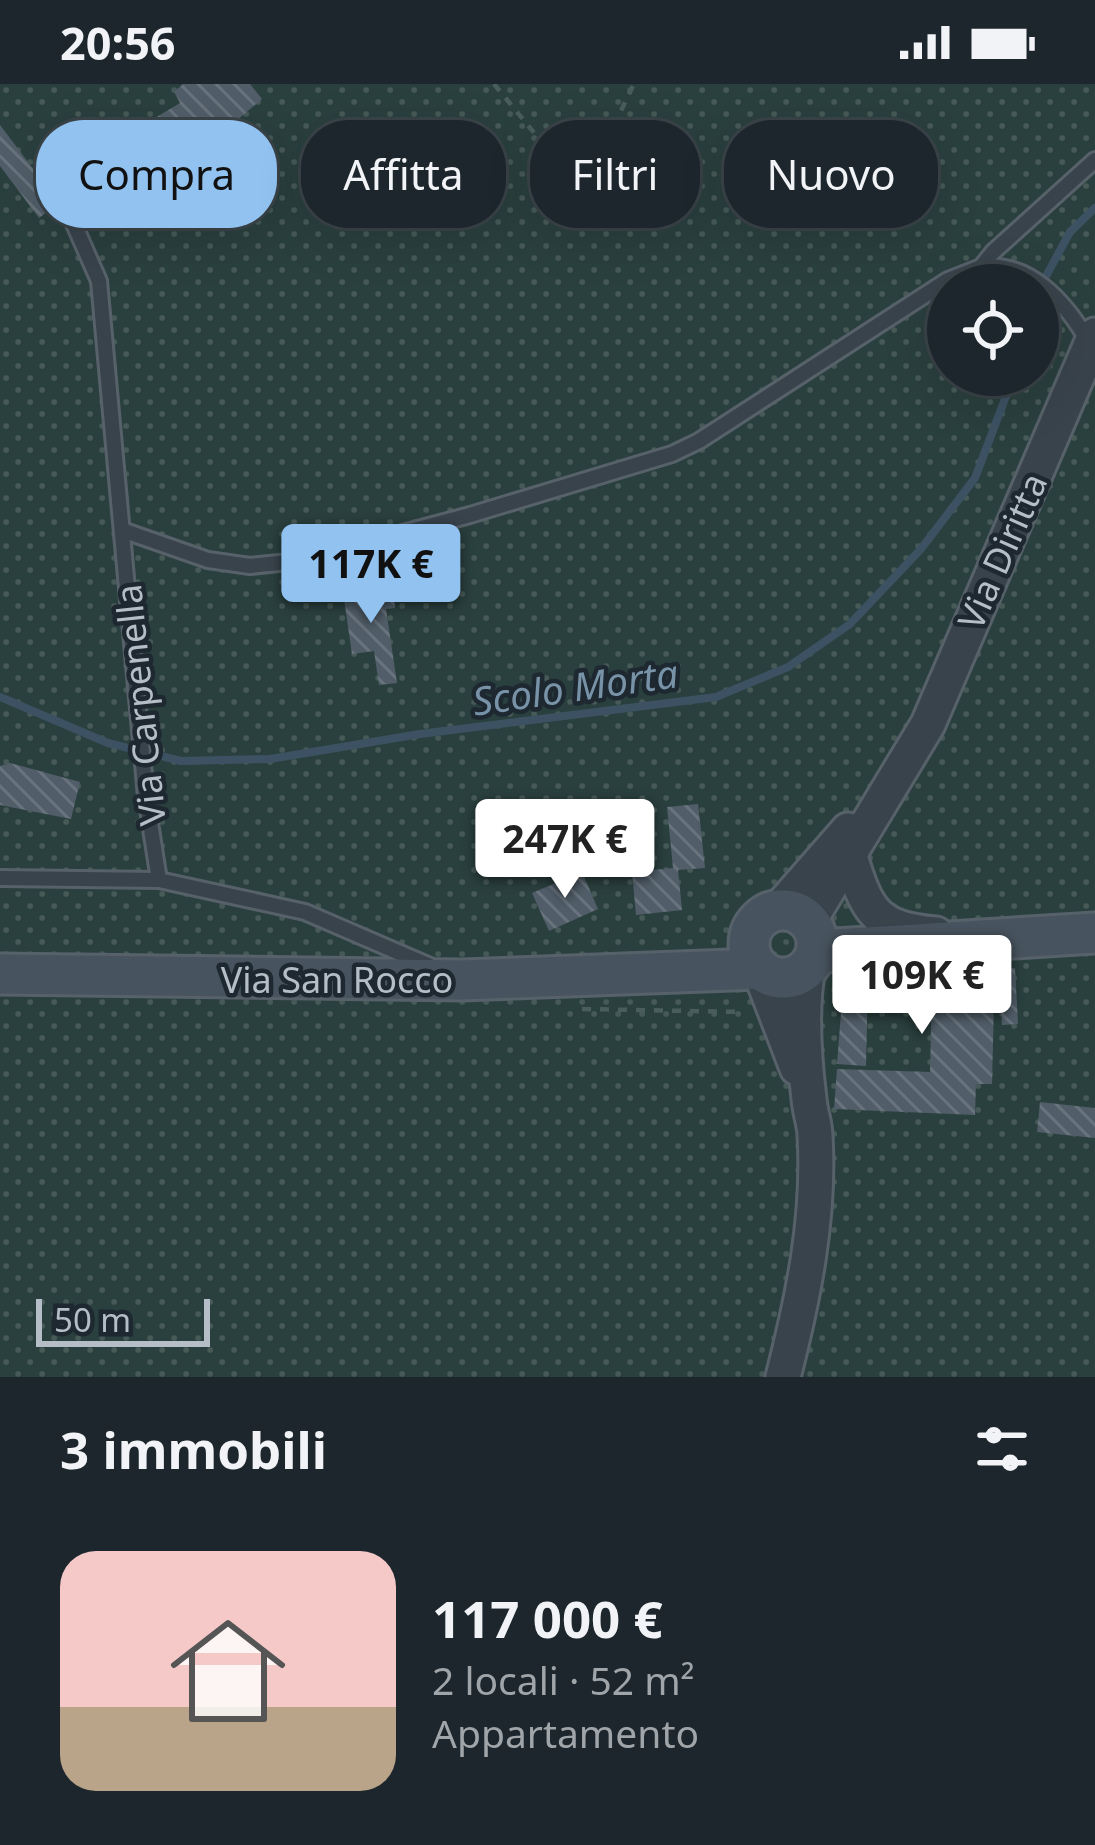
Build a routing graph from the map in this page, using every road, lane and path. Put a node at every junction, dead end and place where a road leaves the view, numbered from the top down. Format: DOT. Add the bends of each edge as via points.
graph roads {
  1 [pos="494,84"];
  2 [pos="634,84"];
  3 [pos="1095,160"];
  4 [pos="76,228"];
  5 [pos="983,264"];
  6 [pos="927,294"];
  7 [pos="1059,300"];
  8 [pos="1093,340"];
  9 [pos="122,530"];
  10 [pos="905,766"];
  11 [pos="850,856"];
  12 [pos="0,878"];
  13 [pos="159,880"];
  14 [pos="899,931"];
  15 [pos="1095,933"];
  16 [pos="974,938"];
  17 [pos="803,939"];
  18 [pos="754,956"];
  19 [pos="0,974"];
  20 [pos="462,980"];
  21 [pos="808,1097"];
  22 [pos="783,1377"];
  1 -- 2 [label="path" via="549,151 586,155 602,146"];
  3 -- 5 [label="lane"];
  4 -- 9 [label="lane, Via Carpenella" via="99,281"];
  6 -- 9 [label="lane" via="699,441 470,515 250,566"];
  7 -- 8 [label="lane"];
  8 -- 10 [label="street, Via Diritta"];
  9 -- 13 [label="lane, Via Carpenella"];
  10 -- 11 [label="street, Via Diritta"];
  10 -- 17 [label="street, Via Diritta"];
  11 -- 14 [label="street" via="862,896"];
  11 -- 17 [label="street, Via Diritta"];
  12 -- 13 [label="lane, Via Carpenella"];
  13 -- 20 [label="lane, Via Carpenella" via="305,912"];
  14 -- 16 [label="street"];
  14 -- 17 [label="main road"];
  15 -- 16 [label="main road"];
  16 -- 17 [label="main road" via="836,950"];
  17 -- 18 [label="main road" via="758,921"];
  17 -- 18 [label="main road, Via San Rocco" via="800,975 778,979"];
  17 -- 21 [label="street, Via Diritta"];
  18 -- 20 [label="main road, Via San Rocco" via="673,971"];
  18 -- 21 [label="street, Via Diritta"];
  19 -- 20 [label="main road, Via San Rocco"];
  21 -- 22 [label="street, Via Diritta" via="812,1238"];
}
